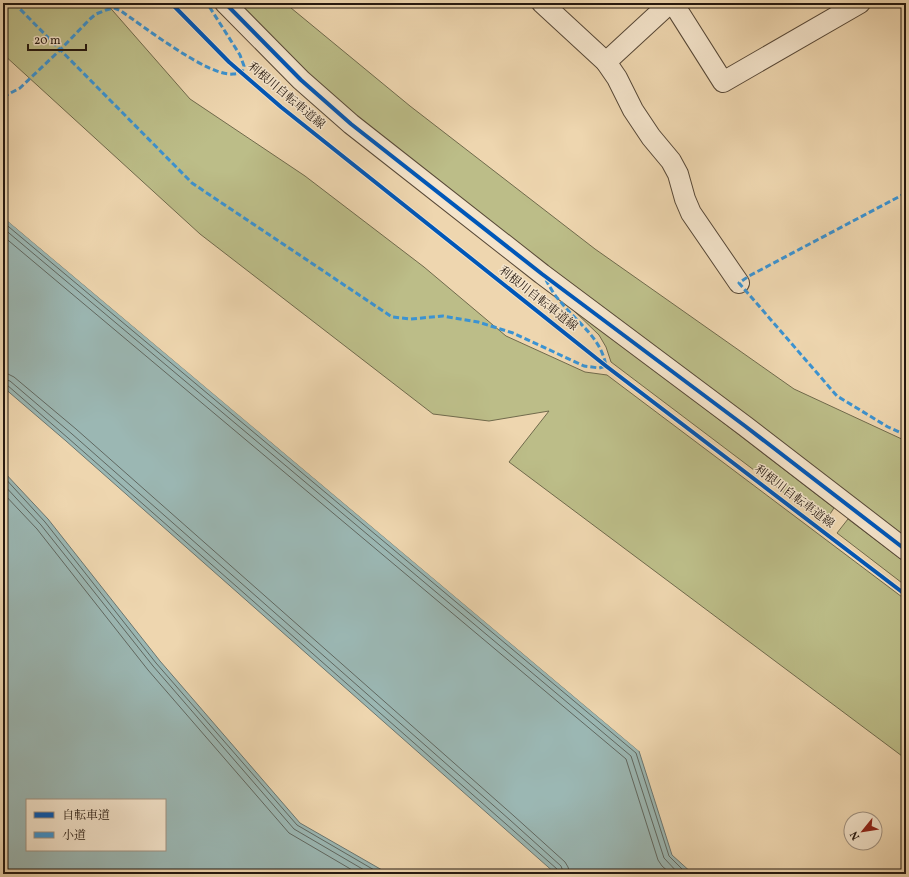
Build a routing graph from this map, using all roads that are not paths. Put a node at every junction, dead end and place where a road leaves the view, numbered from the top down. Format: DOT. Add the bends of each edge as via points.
graph roads {
  1 [pos="225,3"];
  2 [pos="542,3"];
  3 [pos="670,3"];
  4 [pos="673,3"];
  5 [pos="860,3"];
  6 [pos="606,62"];
  7 [pos="739,283"];
  8 [pos="906,550"];
  1 -- 8 [label="street" via="301,80 351,124 542,274"];
  2 -- 6 [label="street"];
  3 -- 6 [label="street"];
  4 -- 5 [label="street" via="723,82"];
  6 -- 7 [label="street" via="633,110 671,161 691,213"];
}
